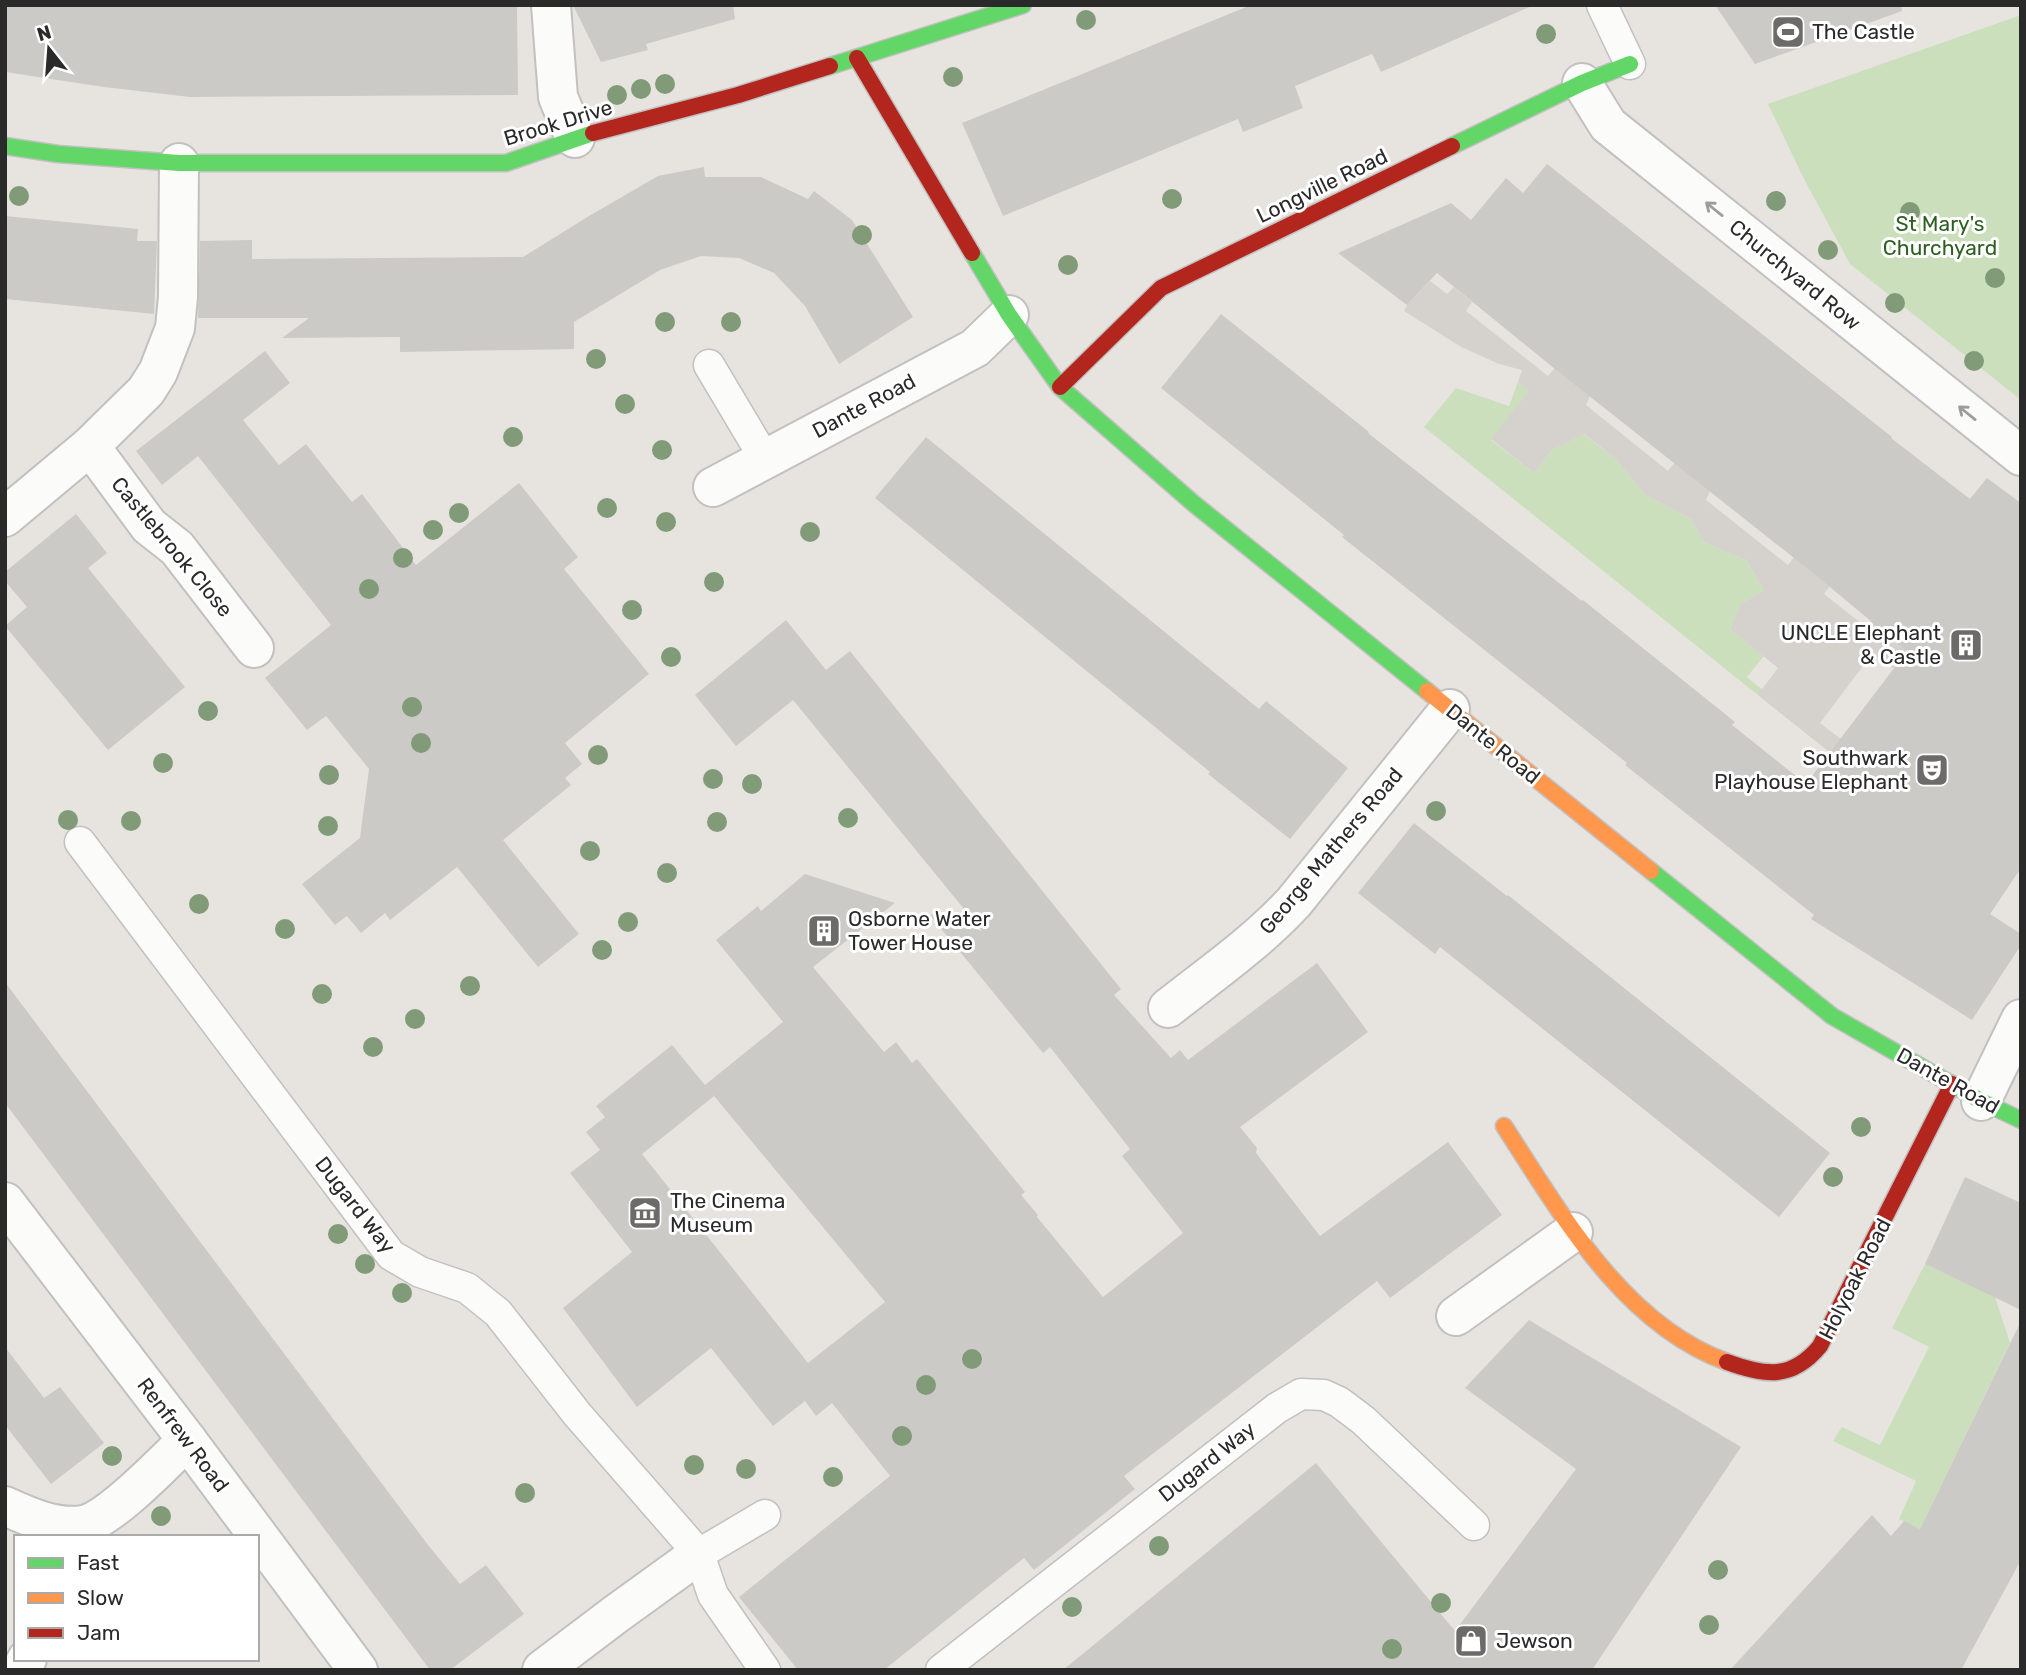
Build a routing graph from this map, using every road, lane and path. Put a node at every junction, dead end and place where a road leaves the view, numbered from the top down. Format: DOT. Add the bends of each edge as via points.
graph roads {
  1 [pos="551,5"];
  2 [pos="1023,5"];
  3 [pos="1602,5"];
  4 [pos="857,58"];
  5 [pos="1630,64"];
  6 [pos="1582,83"];
  7 [pos="575,138"];
  8 [pos="5,146"];
  9 [pos="178,163"];
  10 [pos="1009,315"];
  11 [pos="709,365"];
  12 [pos="1060,387"];
  13 [pos="90,446"];
  14 [pos="2021,456"];
  15 [pos="765,459"];
  16 [pos="713,487"];
  17 [pos="5,517"];
  18 [pos="254,648"];
  19 [pos="1450,709"];
  20 [pos="80,842"];
  21 [pos="1168,1008"];
  22 [pos="2021,1019"];
  23 [pos="1966,1093"];
  24 [pos="2021,1120"];
  25 [pos="1504,1126"];
  26 [pos="5,1202"];
  27 [pos="1573,1232"];
  28 [pos="1456,1316"];
  29 [pos="187,1440"];
  30 [pos="5,1506"];
  31 [pos="765,1515"];
  32 [pos="1474,1525"];
  33 [pos="102,1526"];
  34 [pos="258,1535"];
  35 [pos="259,1537"];
  36 [pos="699,1554"];
  37 [pos="358,1670"];
  38 [pos="542,1670"];
  39 [pos="765,1670"];
  40 [pos="941,1670"];
  1 -- 7 [label="street" via="558,97"];
  2 -- 4 [label="street, Brook Drive"];
  3 -- 5 [label="lane"];
  4 -- 7 [label="street, Brook Drive"];
  4 -- 10 [label="street, Dante Road"];
  5 -- 6 [label="street, Longville Road"];
  6 -- 12 [label="street, Longville Road" via="1161,288"];
  14 -- 6 [label="street, Churchyard Row, one-way" via="1608,125"];
  7 -- 9 [label="street, Brook Drive" via="506,163"];
  8 -- 9 [label="street, Brook Drive"];
  9 -- 13 [label="street" via="175,328 146,391"];
  10 -- 12 [label="street, Dante Road"];
  10 -- 15 [label="street, Dante Road" via="975,348"];
  11 -- 15 [label="lane"];
  12 -- 19 [label="street, Dante Road" via="1193,503"];
  13 -- 17 [label="street"];
  13 -- 18 [label="street, Castlebrook Close" via="149,526 177,548"];
  15 -- 16 [label="street, Dante Road"];
  19 -- 21 [label="street, George Mathers Road" via="1276,922"];
  19 -- 23 [label="street, Dante Road" via="1832,1016"];
  20 -- 36 [label="lane, Dugard Way" via="391,1255 420,1272 467,1288 498,1313 577,1414"];
  22 -- 23 [label="street"];
  23 -- 24 [label="street, Dante Road"];
  23 -- 27 [label="street, Holyoak Road" via="1819,1349 1784,1373 1739,1368 1681,1340 1648,1314"];
  25 -- 27 [label="street, Holyoak Road"];
  26 -- 29 [label="street, Renfrew Road"];
  27 -- 28 [label="street"];
  29 -- 33 [label="street"];
  29 -- 34 [label="street, Renfrew Road"];
  30 -- 33 [label="street" via="57,1525"];
  31 -- 36 [label="lane"];
  32 -- 40 [label="lane, Dugard Way" via="1363,1420 1324,1395 1301,1394"];
  35 -- 37 [label="street, Renfrew Road"];
  36 -- 38 [label="street"];
  36 -- 39 [label="lane, Dugard Way" via="713,1595"];
}
